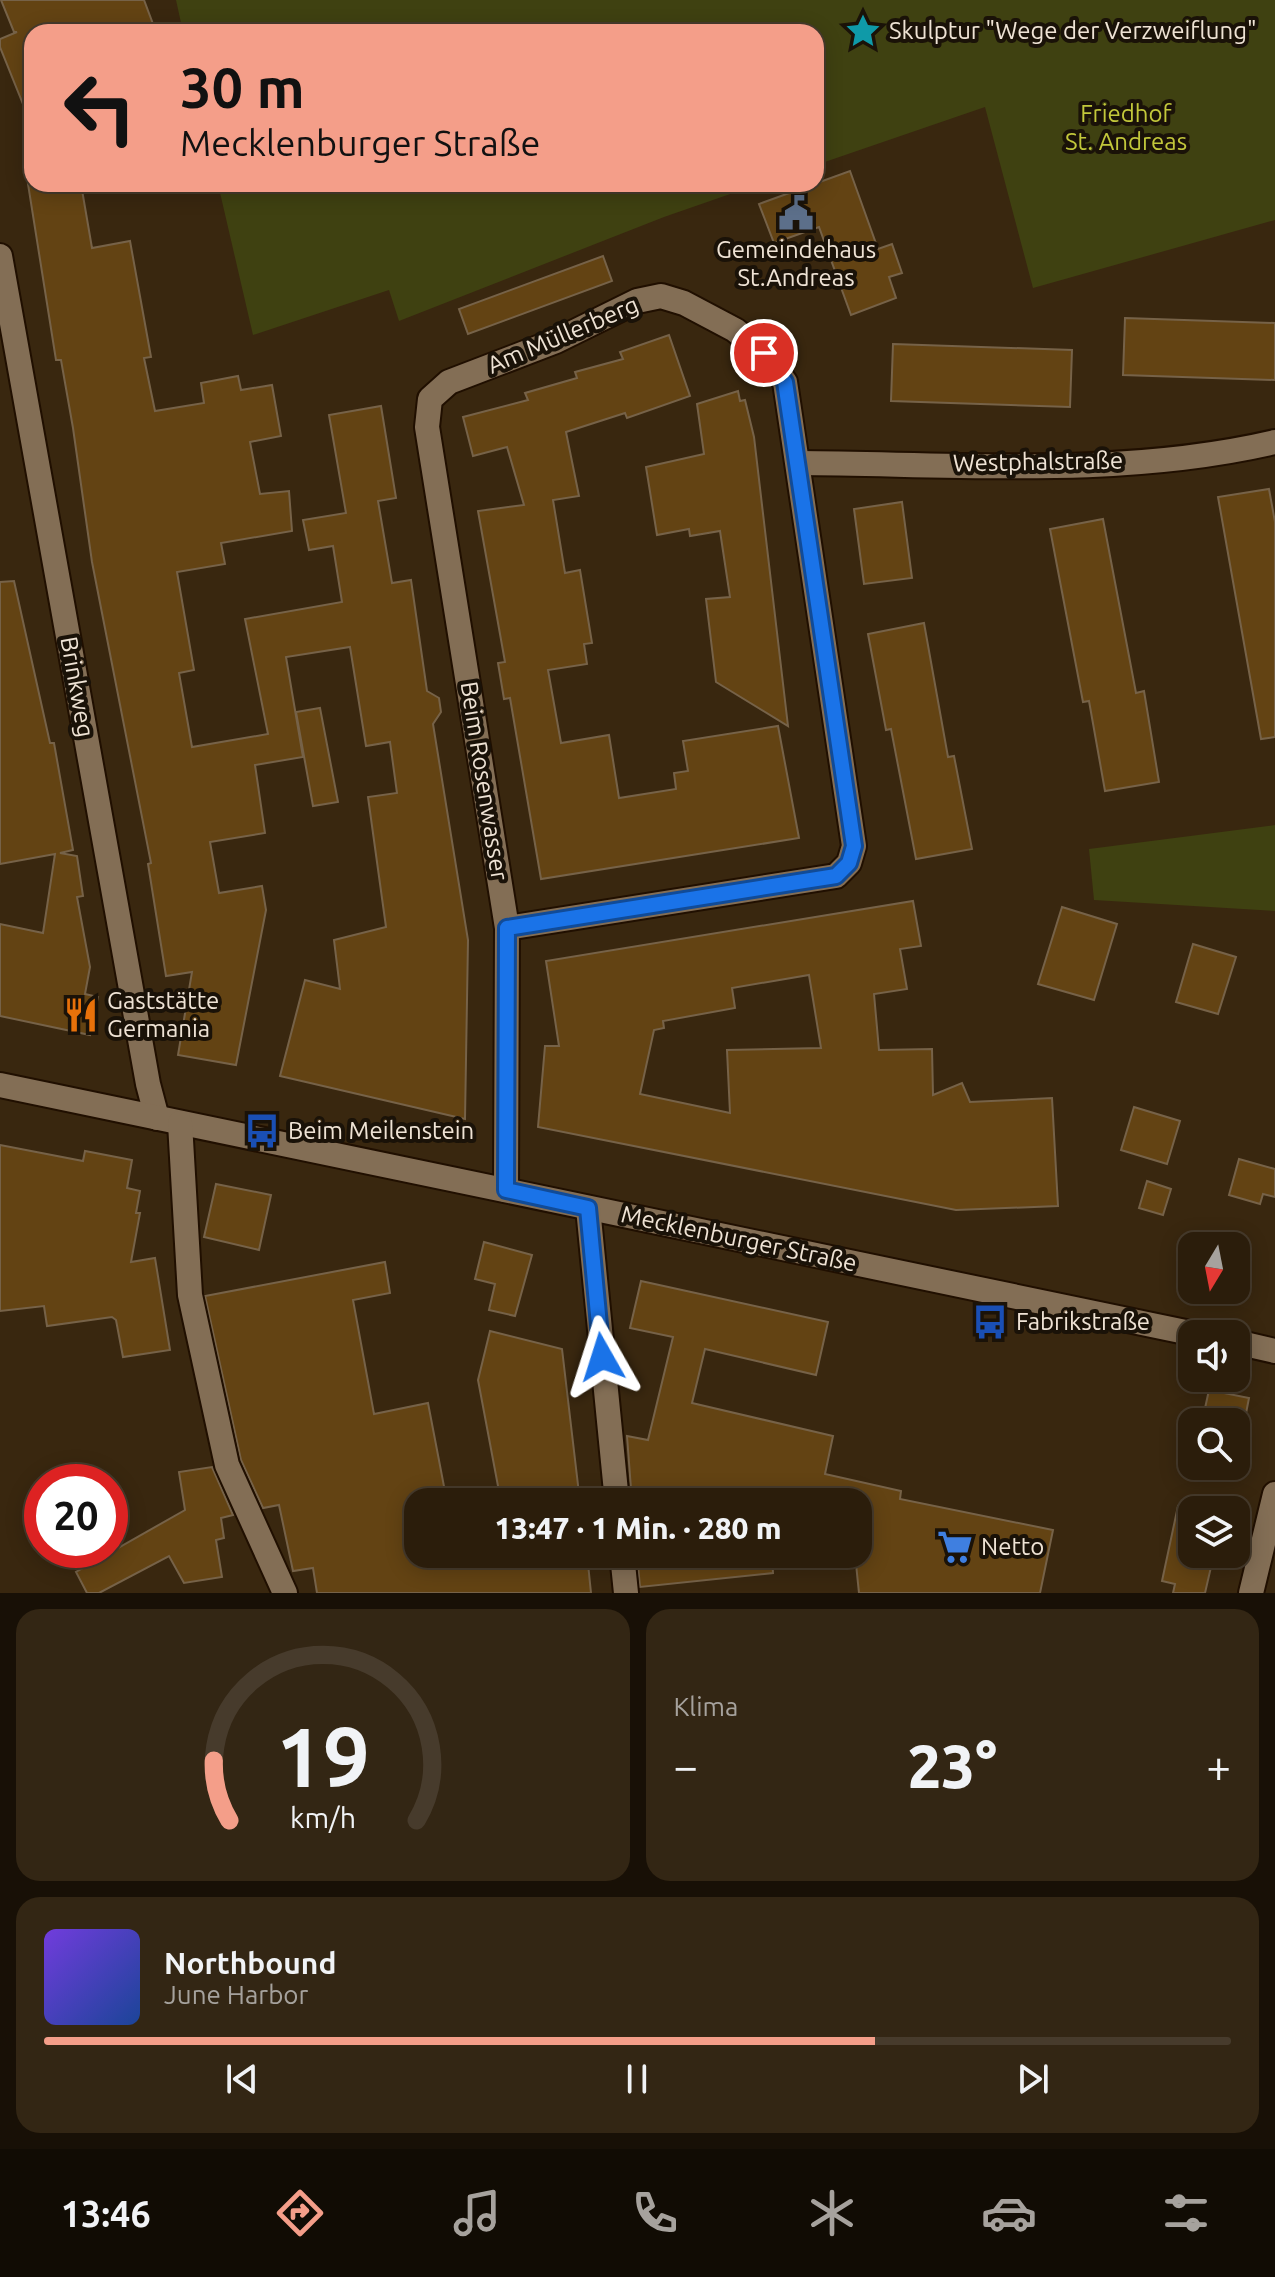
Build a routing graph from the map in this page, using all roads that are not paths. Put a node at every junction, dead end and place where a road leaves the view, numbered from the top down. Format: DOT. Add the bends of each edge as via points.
graph roads {
  1 [pos="0,256"];
  2 [pos="449,382"];
  3 [pos="1275,442"];
  4 [pos="799,463"];
  5 [pos="507,928"];
  6 [pos="0,1085"];
  7 [pos="169,1120"];
  8 [pos="506,1190"];
  9 [pos="588,1208"];
  10 [pos="1178,1330"];
  11 [pos="1250,1345"];
  12 [pos="1275,1351"];
  13 [pos="616,1488"];
  14 [pos="1275,1494"];
  15 [pos="623,1568"];
  16 [pos="285,1593"];
  17 [pos="626,1593"];
  18 [pos="1251,1593"];
  1 -- 7 [label="street, Brinkweg" via="148,1084"];
  2 -- 4 [label="street, Am Müllerberg" via="556,341 637,301 661,296 735,330 779,369"];
  2 -- 5 [label="street, Beim Rosenwasser" via="430,399 427,427"];
  3 -- 4 [label="street, Westphalstraße" via="1231,452 1083,464"];
  4 -- 5 [label="street, Am Müllerberg" via="854,846 849,863 836,876"];
  5 -- 8 [label="street, Beim Rosenwasser"];
  6 -- 7 [label="street, Mecklenburger Straße"];
  7 -- 8 [label="street, Mecklenburger Straße"];
  7 -- 16 [label="street, Brinkweg" via="190,1295 227,1465"];
  8 -- 9 [label="street, Mecklenburger Straße"];
  9 -- 10 [label="street, Mecklenburger Straße"];
  9 -- 13 [label="street"];
  11 -- 12 [label="street"];
  14 -- 18 [label="street"];
  15 -- 17 [label="street"];
}
